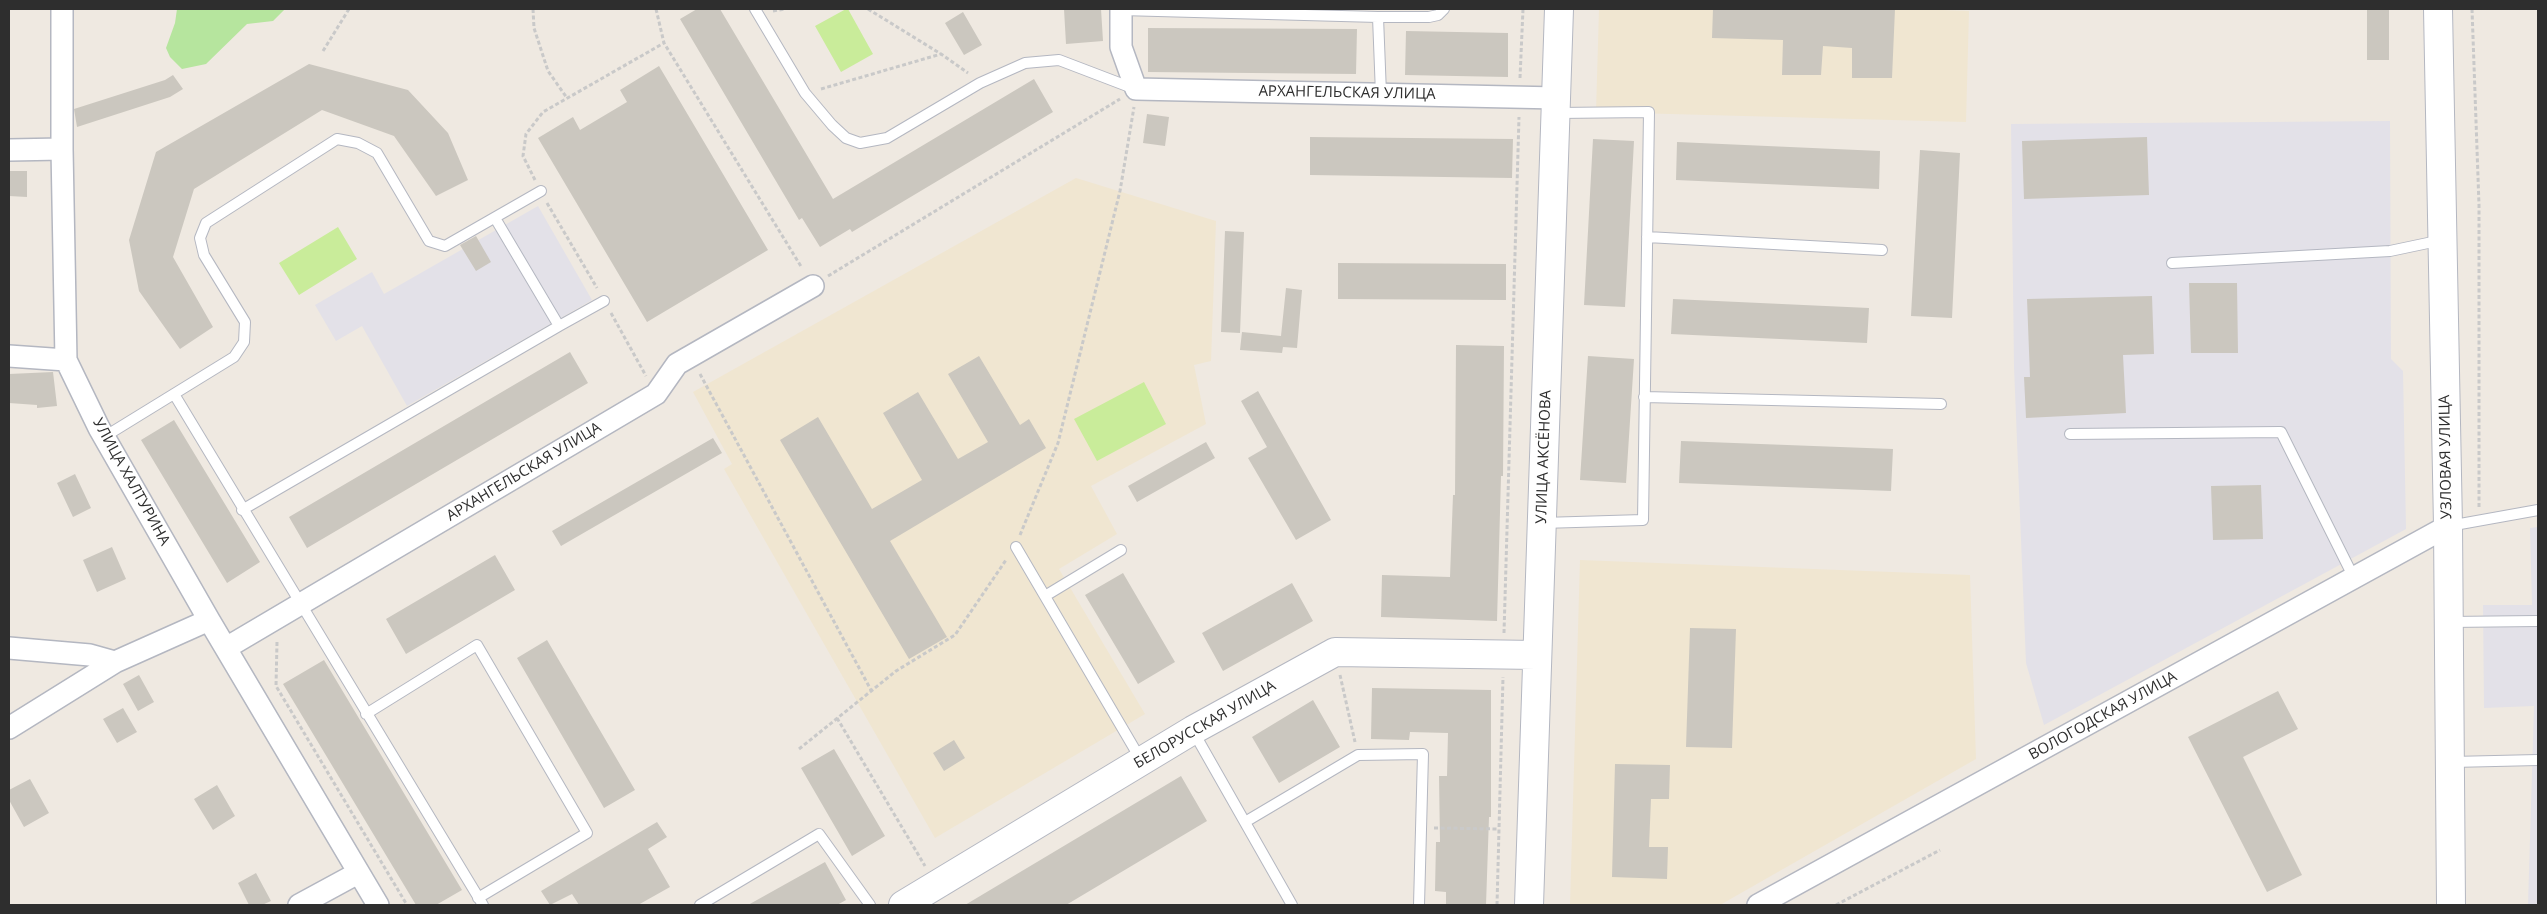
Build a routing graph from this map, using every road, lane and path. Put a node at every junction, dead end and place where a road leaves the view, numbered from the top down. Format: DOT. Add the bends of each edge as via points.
graph roads {
  1 [pos="62,9"];
  2 [pos="349,9"];
  3 [pos="533,9"];
  4 [pos="656,9"];
  5 [pos="755,9"];
  6 [pos="868,9"];
  7 [pos="1121,9"];
  8 [pos="1444,9"];
  9 [pos="1523,9"];
  10 [pos="1560,9"];
  11 [pos="2438,9"];
  12 [pos="2472,9"];
  13 [pos="1287,12"];
  14 [pos="1378,17"];
  15 [pos="664,43"];
  16 [pos="323,52"];
  17 [pos="941,54"];
  18 [pos="980,83"];
  19 [pos="1136,90"];
  20 [pos="805,93"];
  21 [pos="1381,94"];
  22 [pos="1520,97"];
  23 [pos="567,98"];
  24 [pos="1557,106"];
  25 [pos="62,149"];
  26 [pos="9,150"];
  27 [pos="541,192"];
  28 [pos="495,218"];
  29 [pos="1647,237"];
  30 [pos="2442,240"];
  31 [pos="1882,250"];
  32 [pos="2172,264"];
  33 [pos="813,286"];
  34 [pos="604,300"];
  35 [pos="559,326"];
  36 [pos="9,356"];
  37 [pos="689,356"];
  38 [pos="66,360"];
  39 [pos="174,394"];
  40 [pos="656,394"];
  41 [pos="1644,397"];
  42 [pos="1941,404"];
  43 [pos="2070,434"];
  44 [pos="104,437"];
  45 [pos="2479,507"];
  46 [pos="242,510"];
  47 [pos="2538,510"];
  48 [pos="1541,523"];
  49 [pos="2448,526"];
  50 [pos="1016,547"];
  51 [pos="1121,550"];
  52 [pos="2354,578"];
  53 [pos="1045,596"];
  54 [pos="299,605"];
  55 [pos="278,618"];
  56 [pos="209,620"];
  57 [pos="2538,621"];
  58 [pos="2448,622"];
  59 [pos="9,648"];
  60 [pos="226,648"];
  61 [pos="1335,652"];
  62 [pos="1503,654"];
  63 [pos="1536,655"];
  64 [pos="115,662"];
  65 [pos="871,690"];
  66 [pos="366,714"];
  67 [pos="837,718"];
  68 [pos="9,728"];
  69 [pos="1193,730"];
  70 [pos="799,749"];
  71 [pos="1358,755"];
  72 [pos="2538,760"];
  73 [pos="1142,761"];
  74 [pos="2450,762"];
  75 [pos="1245,822"];
  76 [pos="1421,828"];
  77 [pos="1499,829"];
  78 [pos="1940,850"];
  79 [pos="358,872"];
  80 [pos="936,885"];
  81 [pos="480,902"];
  82 [pos="299,905"];
  83 [pos="378,905"];
  84 [pos="407,905"];
  85 [pos="700,905"];
  86 [pos="870,905"];
  87 [pos="903,905"];
  88 [pos="1292,905"];
  89 [pos="1419,905"];
  90 [pos="1497,905"];
  91 [pos="1529,905"];
  92 [pos="1758,905"];
  93 [pos="1836,905"];
  94 [pos="2451,905"];
  1 -- 25 [label="street, УЛИЦА ХАЛТУРИНА"];
  2 -- 16 [label="path"];
  3 -- 23 [label="path" via="534,28 548,71"];
  4 -- 15 [label="path"];
  5 -- 20 [label="lane"];
  6 -- 17 [label="path"];
  7 -- 13 [label="lane"];
  7 -- 19 [label="street" via="1121,47"];
  8 -- 14 [label="lane" via="1429,17"];
  9 -- 22 [label="path"];
  10 -- 24 [label="street, УЛИЦА АКСЁНОВА"];
  11 -- 30 [label="street, УЗЛОВАЯ УЛИЦА"];
  12 -- 45 [label="path" via="2479,205"];
  13 -- 14 [label="lane"];
  14 -- 21 [label="lane"];
  15 -- 23 [label="path"];
  15 -- 33 [label="path"];
  17 -- 18 [label="path"];
  17 -- 20 [label="path"];
  18 -- 19 [label="lane" via="1025,63 1058,60"];
  18 -- 20 [label="lane" via="887,138 860,143 846,138"];
  19 -- 21 [label="street, АРХАНГЕЛЬСКАЯ УЛИЦА"];
  19 -- 33 [label="path"];
  19 -- 50 [label="path" via="1120,191 1058,443"];
  21 -- 22 [label="street, АРХАНГЕЛЬСКАЯ УЛИЦА"];
  22 -- 24 [label="street, АРХАНГЕЛЬСКАЯ УЛИЦА"];
  22 -- 62 [label="path"];
  23 -- 27 [label="path" via="543,112 526,134 523,156"];
  24 -- 29 [label="lane" via="1649,112"];
  24 -- 48 [label="street, УЛИЦА АКСЁНОВА"];
  25 -- 26 [label="street"];
  25 -- 38 [label="street, УЛИЦА ХАЛТУРИНА"];
  27 -- 28 [label="lane"];
  27 -- 34 [label="path"];
  28 -- 35 [label="lane"];
  28 -- 39 [label="lane" via="445,246 429,241 377,153 358,143 337,139 206,223 200,238 204,255 245,322 244,342 234,357"];
  29 -- 31 [label="lane"];
  29 -- 41 [label="lane"];
  30 -- 32 [label="lane" via="2390,251"];
  30 -- 49 [label="street, УЗЛОВАЯ УЛИЦА"];
  33 -- 37 [label="street, АРХАНГЕЛЬСКАЯ УЛИЦА"];
  34 -- 35 [label="lane"];
  34 -- 40 [label="path"];
  35 -- 46 [label="lane"];
  36 -- 38 [label="street"];
  37 -- 40 [label="street, АРХАНГЕЛЬСКАЯ УЛИЦА" via="669,372"];
  37 -- 65 [label="path"];
  38 -- 44 [label="street, УЛИЦА ХАЛТУРИНА"];
  39 -- 44 [label="lane"];
  39 -- 46 [label="lane"];
  40 -- 54 [label="street, АРХАНГЕЛЬСКАЯ УЛИЦА"];
  41 -- 42 [label="lane"];
  41 -- 48 [label="lane" via="1642,520"];
  43 -- 52 [label="lane" via="2281,432"];
  44 -- 56 [label="street, УЛИЦА ХАЛТУРИНА"];
  46 -- 54 [label="lane"];
  47 -- 49 [label="lane"];
  48 -- 63 [label="street, УЛИЦА АКСЁНОВА"];
  49 -- 52 [label="street, ВОЛОГОДСКАЯ УЛИЦА"];
  49 -- 58 [label="street, УЗЛОВАЯ УЛИЦА"];
  50 -- 53 [label="lane"];
  50 -- 65 [label="path" via="955,636"];
  51 -- 53 [label="lane"];
  52 -- 92 [label="street, ВОЛОГОДСКАЯ УЛИЦА"];
  53 -- 73 [label="lane"];
  54 -- 55 [label="street, АРХАНГЕЛЬСКАЯ УЛИЦА"];
  54 -- 66 [label="lane"];
  55 -- 60 [label="street, АРХАНГЕЛЬСКАЯ УЛИЦА"];
  55 -- 84 [label="path" via="276,686"];
  56 -- 60 [label="street, УЛИЦА ХАЛТУРИНА"];
  56 -- 64 [label="street"];
  57 -- 58 [label="lane"];
  58 -- 74 [label="street, УЗЛОВАЯ УЛИЦА"];
  59 -- 64 [label="street" via="90,655"];
  60 -- 79 [label="street, УЛИЦА ХАЛТУРИНА"];
  61 -- 62 [label="street, БЕЛОРУССКАЯ УЛИЦА"];
  61 -- 69 [label="street, БЕЛОРУССКАЯ УЛИЦА"];
  61 -- 71 [label="path"];
  62 -- 63 [label="street, БЕЛОРУССКАЯ УЛИЦА"];
  62 -- 77 [label="path"];
  63 -- 91 [label="street, УЛИЦА АКСЁНОВА"];
  64 -- 68 [label="street"];
  65 -- 67 [label="path"];
  66 -- 81 [label="lane"];
  66 -- 81 [label="lane" via="477,646 587,832"];
  67 -- 70 [label="path"];
  67 -- 80 [label="path"];
  69 -- 73 [label="street, БЕЛОРУССКАЯ УЛИЦА"];
  69 -- 75 [label="lane"];
  71 -- 75 [label="lane"];
  71 -- 76 [label="lane" via="1423,754"];
  72 -- 74 [label="lane"];
  73 -- 80 [label="street, БЕЛОРУССКАЯ УЛИЦА"];
  74 -- 94 [label="street, УЗЛОВАЯ УЛИЦА"];
  75 -- 88 [label="lane"];
  76 -- 77 [label="path"];
  76 -- 89 [label="lane"];
  77 -- 90 [label="path"];
  78 -- 93 [label="path"];
  79 -- 82 [label="street"];
  79 -- 83 [label="street, УЛИЦА ХАЛТУРИНА"];
  80 -- 87 [label="street, БЕЛОРУССКАЯ УЛИЦА"];
  85 -- 86 [label="lane" via="819,834"];
}
